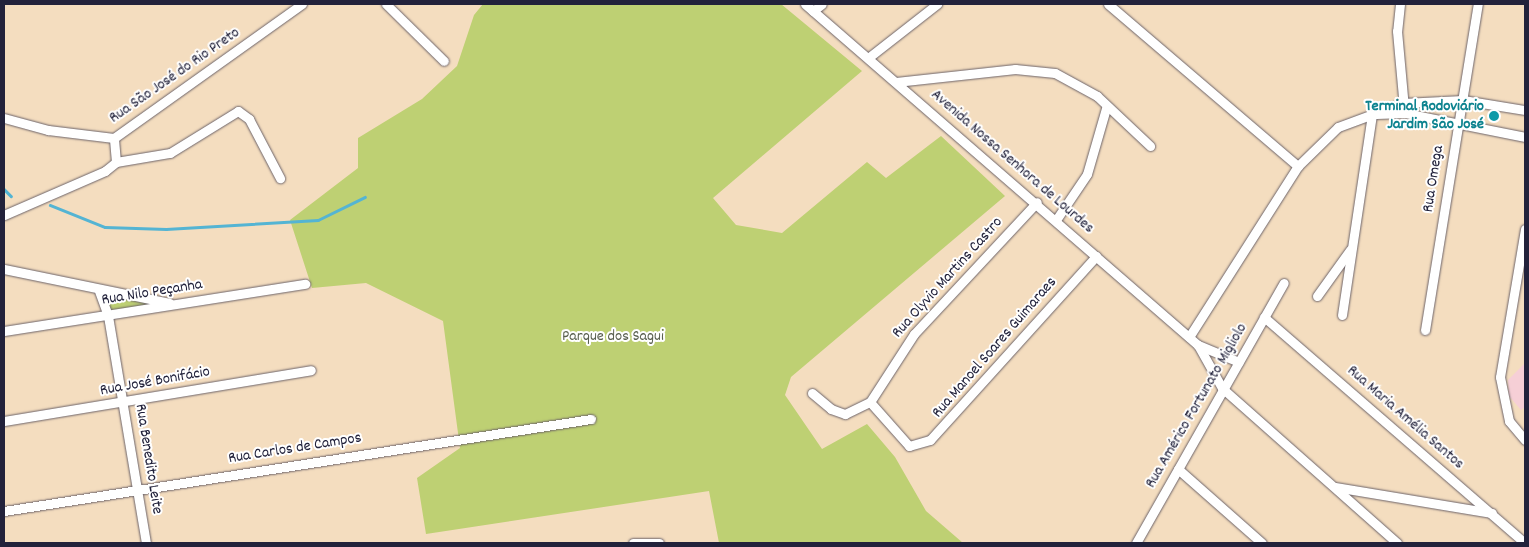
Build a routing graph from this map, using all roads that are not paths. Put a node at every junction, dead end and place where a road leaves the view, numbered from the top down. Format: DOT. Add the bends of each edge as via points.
graph roads {
  1 [pos="302,4"];
  2 [pos="386,4"];
  3 [pos="805,4"];
  4 [pos="822,4"];
  5 [pos="937,4"];
  6 [pos="1108,4"];
  7 [pos="1400,4"];
  8 [pos="1478,4"];
  9 [pos="813,11"];
  10 [pos="868,58"];
  11 [pos="444,61"];
  12 [pos="896,82"];
  13 [pos="1463,100"];
  14 [pos="1403,102"];
  15 [pos="1106,108"];
  16 [pos="1525,110"];
  17 [pos="1405,113"];
  18 [pos="1374,114"];
  19 [pos="4,118"];
  20 [pos="1458,124"];
  21 [pos="1525,137"];
  22 [pos="114,138"];
  23 [pos="1150,146"];
  24 [pos="116,162"];
  25 [pos="1298,166"];
  26 [pos="280,178"];
  27 [pos="1037,202"];
  28 [pos="4,215"];
  29 [pos="1056,220"];
  30 [pos="1525,229"];
  31 [pos="1352,247"];
  32 [pos="1096,256"];
  33 [pos="4,269"];
  34 [pos="1284,283"];
  35 [pos="305,284"];
  36 [pos="99,291"];
  37 [pos="1317,296"];
  38 [pos="178,305"];
  39 [pos="1342,315"];
  40 [pos="108,316"];
  41 [pos="1264,317"];
  42 [pos="1425,330"];
  43 [pos="4,331"];
  44 [pos="1189,337"];
  45 [pos="1198,345"];
  46 [pos="1239,362"];
  47 [pos="311,370"];
  48 [pos="1222,388"];
  49 [pos="812,393"];
  50 [pos="870,402"];
  51 [pos="124,403"];
  52 [pos="590,419"];
  53 [pos="4,421"];
  54 [pos="1525,440"];
  55 [pos="1178,469"];
  56 [pos="1335,487"];
  57 [pos="138,492"];
  58 [pos="4,511"];
  59 [pos="1493,513"];
  60 [pos="146,543"];
  61 [pos="633,543"];
  62 [pos="659,543"];
  63 [pos="1136,543"];
  64 [pos="1262,543"];
  65 [pos="1396,543"];
  66 [pos="1525,543"];
  1 -- 22 [label="street, Rua São José do Rio Preto"];
  2 -- 11 [label="street"];
  3 -- 9 [label="street, Avenida Nossa Senhora de Lourdes"];
  4 -- 9 [label="street"];
  5 -- 10 [label="street"];
  6 -- 25 [label="street"];
  7 -- 14 [label="street" via="1397,31"];
  8 -- 13 [label="street, Rua Omega"];
  9 -- 10 [label="street, Avenida Nossa Senhora de Lourdes"];
  10 -- 12 [label="street, Avenida Nossa Senhora de Lourdes"];
  12 -- 15 [label="street" via="1034,69 1068,79 1097,96"];
  12 -- 27 [label="street, Avenida Nossa Senhora de Lourdes"];
  13 -- 14 [label="street"];
  13 -- 16 [label="street"];
  13 -- 20 [label="street, Rua Omega"];
  14 -- 17 [label="street"];
  14 -- 18 [label="street"];
  15 -- 23 [label="street"];
  15 -- 29 [label="street" via="1087,174"];
  17 -- 18 [label="street"];
  17 -- 20 [label="street"];
  18 -- 25 [label="street" via="1330,133"];
  18 -- 31 [label="street"];
  19 -- 22 [label="street, Rua São José do Rio Preto" via="26,126"];
  20 -- 21 [label="street"];
  20 -- 42 [label="street, Rua Omega"];
  22 -- 24 [label="street"];
  24 -- 26 [label="street" via="170,153 229,114 245,114"];
  24 -- 28 [label="street"];
  25 -- 44 [label="street"];
  27 -- 29 [label="street, Avenida Nossa Senhora de Lourdes"];
  27 -- 50 [label="street, Rua Olyvio Martins Castro" via="914,334"];
  29 -- 32 [label="street, Avenida Nossa Senhora de Lourdes"];
  30 -- 54 [label="street" via="1500,377 1510,421"];
  31 -- 37 [label="street"];
  31 -- 39 [label="street"];
  32 -- 44 [label="street, Avenida Nossa Senhora de Lourdes"];
  32 -- 50 [label="street, Rua Manoel Soares Guimaraes" via="940,432 920,445 908,446"];
  33 -- 36 [label="street"];
  34 -- 41 [label="street, Rua Américo Fortunato Migliolo"];
  35 -- 38 [label="street, Rua Nilo Peçanha"];
  36 -- 38 [label="street"];
  36 -- 40 [label="street, Rua Benedito Leite"];
  38 -- 40 [label="street, Rua Nilo Peçanha"];
  40 -- 43 [label="street, Rua Nilo Peçanha"];
  40 -- 51 [label="street, Rua Benedito Leite"];
  41 -- 46 [label="street, Rua Américo Fortunato Migliolo"];
  41 -- 59 [label="street, Rua Maria Amélia Santos"];
  44 -- 45 [label="street, Avenida Nossa Senhora de Lourdes"];
  45 -- 46 [label="street"];
  45 -- 48 [label="street"];
  46 -- 48 [label="street, Rua Américo Fortunato Migliolo"];
  47 -- 51 [label="street, Rua José Bonifácio"];
  48 -- 55 [label="street, Rua Américo Fortunato Migliolo"];
  48 -- 56 [label="street"];
  49 -- 50 [label="street" via="845,414"];
  51 -- 53 [label="street, Rua José Bonifácio"];
  51 -- 57 [label="street, Rua Benedito Leite"];
  52 -- 57 [label="street, Rua Carlos de Campos"];
  55 -- 63 [label="street, Rua Américo Fortunato Migliolo"];
  55 -- 64 [label="street"];
  56 -- 59 [label="street"];
  56 -- 65 [label="street"];
  57 -- 58 [label="street, Rua Carlos de Campos"];
  57 -- 60 [label="street, Rua Benedito Leite"];
  59 -- 66 [label="street, Rua Maria Amélia Santos"];
  61 -- 62 [label="street"];
}
